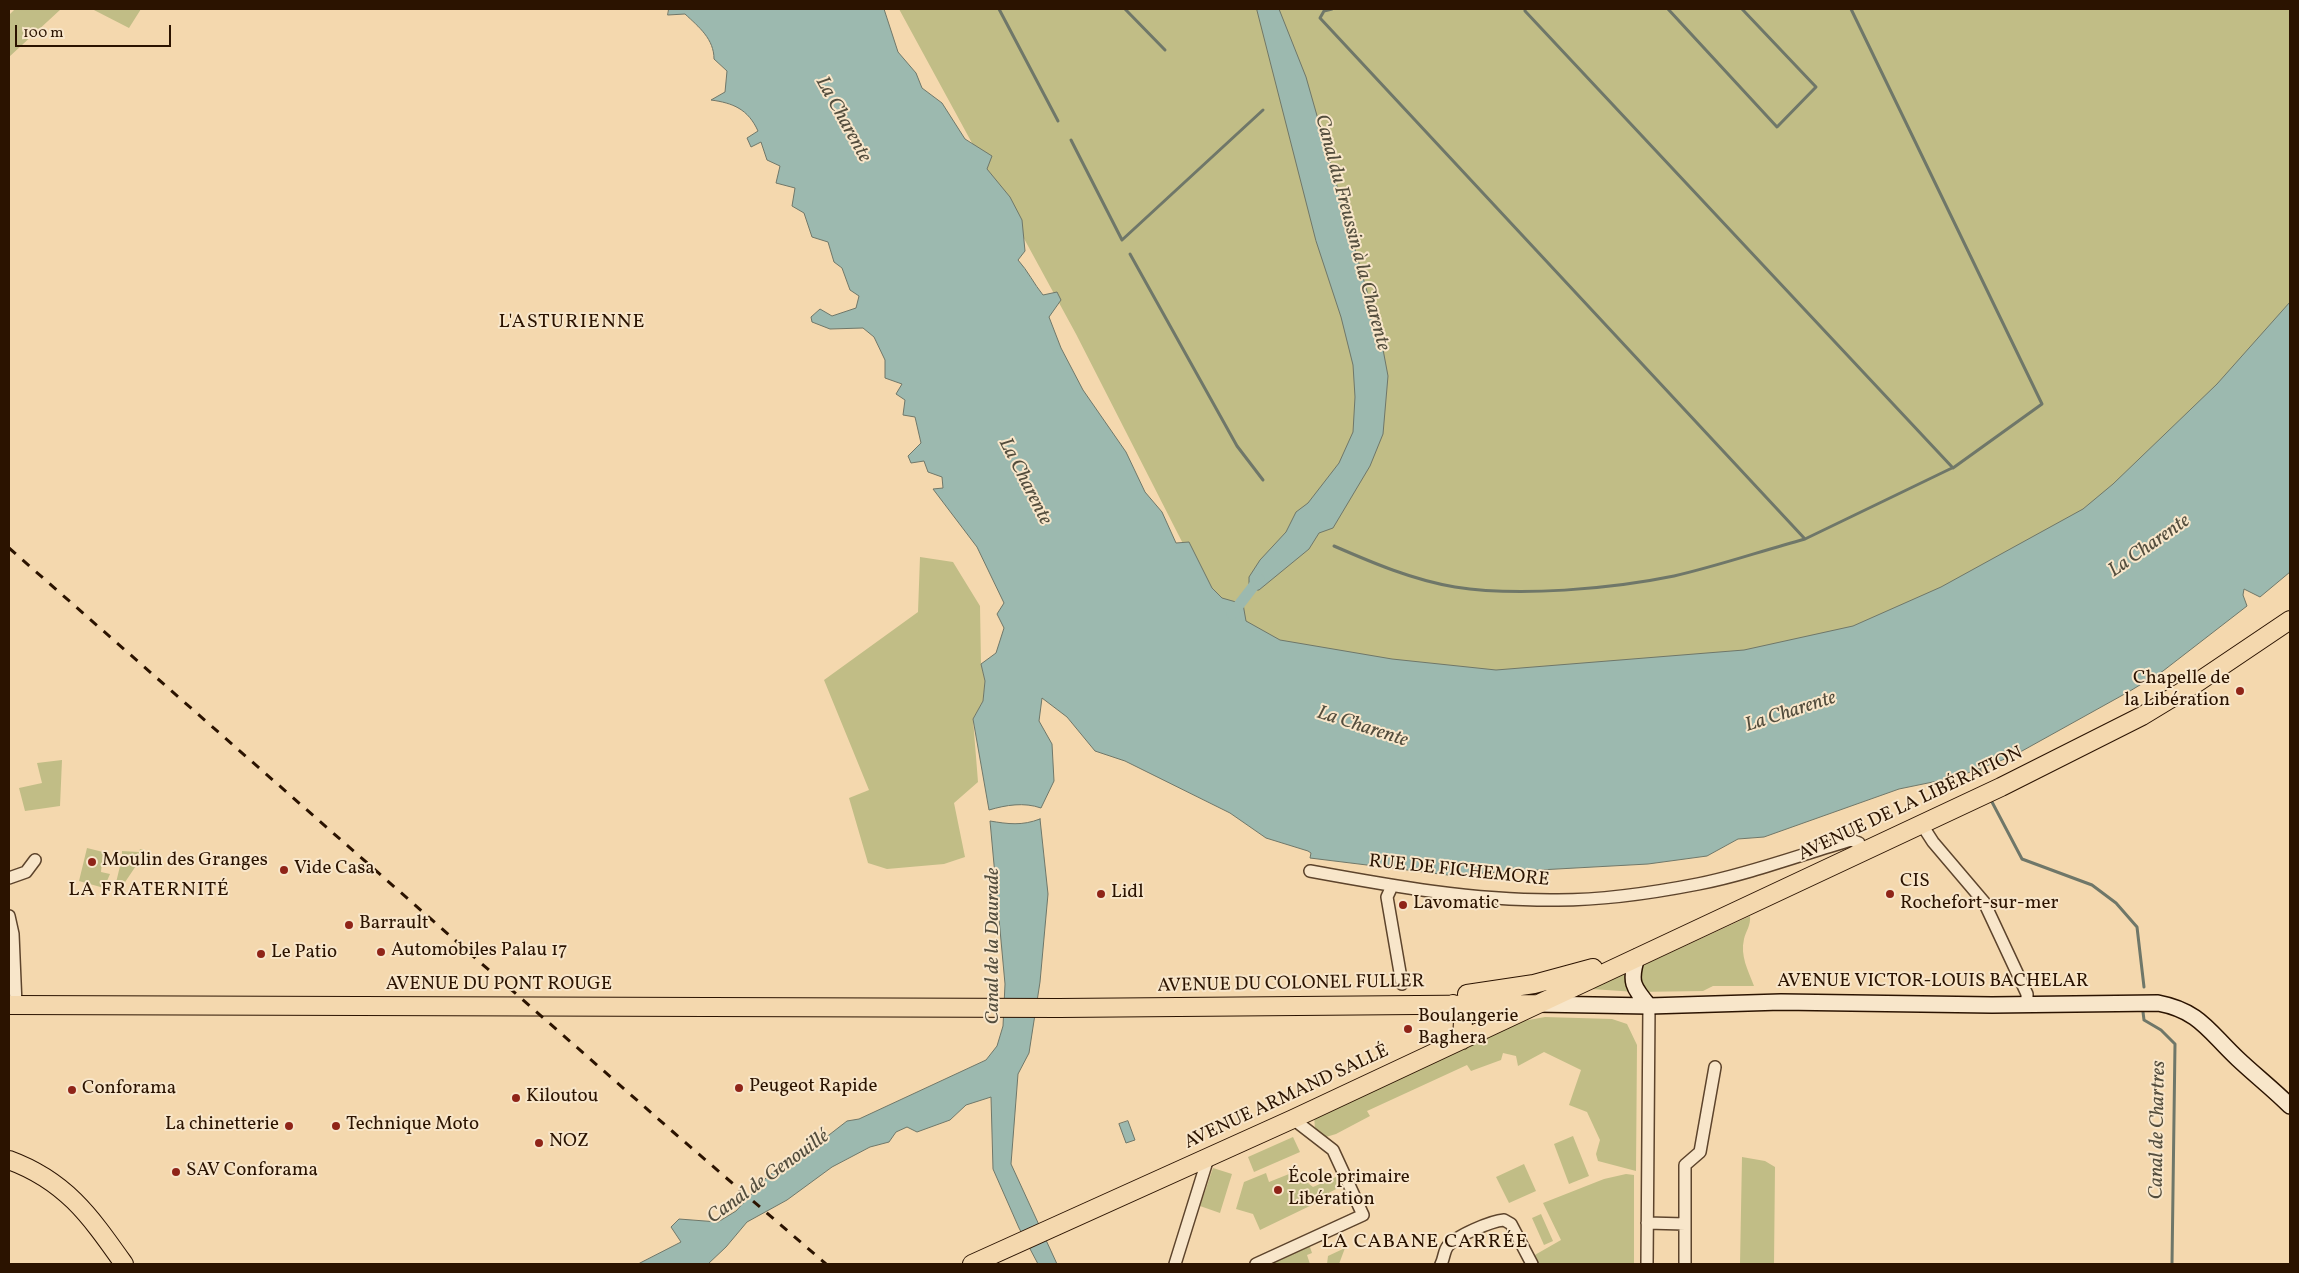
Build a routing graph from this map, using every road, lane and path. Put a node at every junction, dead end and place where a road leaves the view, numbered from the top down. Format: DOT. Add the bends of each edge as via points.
graph roads {
  1 [pos="2290,620"];
  2 [pos="1922,825"];
  3 [pos="1862,853"];
  4 [pos="35,860"];
  5 [pos="1310,871"];
  6 [pos="9,878"];
  7 [pos="1392,886"];
  8 [pos="9,916"];
  9 [pos="1665,944"];
  10 [pos="1637,957"];
  11 [pos="1402,984"];
  12 [pos="1431,1004"];
  13 [pos="1453,1004"];
  14 [pos="1537,1004"];
  15 [pos="2027,1004"];
  16 [pos="13,1005"];
  17 [pos="1649,1006"];
  18 [pos="990,1008"];
  19 [pos="1462,1040"];
  20 [pos="1715,1067"];
  21 [pos="2290,1106"];
  22 [pos="1293,1119"];
  23 [pos="1208,1158"];
  24 [pos="9,1160"];
  25 [pos="1647,1223"];
  26 [pos="1685,1224"];
  27 [pos="124,1264"];
  28 [pos="972,1264"];
  29 [pos="1175,1264"];
  30 [pos="1256,1264"];
  31 [pos="1441,1264"];
  32 [pos="1532,1264"];
  33 [pos="1647,1264"];
  34 [pos="1685,1264"];
  1 -- 2 [label="main road, AVENUE DE LA LIBÉRATION" via="2142,716"];
  2 -- 3 [label="main road, AVENUE DE LA LIBÉRATION"];
  2 -- 15 [label="street" via="1984,902 2027,994"];
  3 -- 7 [label="street, RUE DE FICHEMORE" via="1859,843 1851,840 1699,884 1637,894 1559,900 1501,898"];
  3 -- 9 [label="main road, AVENUE DE LA LIBÉRATION"];
  4 -- 6 [label="street" via="26,872"];
  5 -- 7 [label="street, RUE DE FICHEMORE"];
  7 -- 11 [label="street" via="1387,897"];
  8 -- 16 [label="street" via="13,934"];
  9 -- 10 [label="main road, AVENUE DE LA LIBÉRATION"];
  9 -- 12 [label="main road" via="1574,974"];
  10 -- 14 [label="main road, AVENUE DE LA LIBÉRATION"];
  10 -- 17 [label="main road" via="1633,983 1636,992"];
  12 -- 13 [label="main road, AVENUE DU COLONEL FULLER"];
  12 -- 18 [label="main road, AVENUE DU COLONEL FULLER"];
  13 -- 14 [label="main road, AVENUE DU COLONEL FULLER"];
  13 -- 19 [label="main road" via="1463,1020"];
  14 -- 17 [label="main road, AVENUE VICTOR-LOUIS BACHELAR"];
  14 -- 19 [label="main road, AVENUE ARMAND SALLÉ"];
  15 -- 17 [label="main road, AVENUE VICTOR-LOUIS BACHELAR" via="1782,1002"];
  15 -- 21 [label="main road, AVENUE VICTOR-LOUIS BACHELAR" via="2158,1003 2177,1006 2195,1016"];
  16 -- 18 [label="main road, AVENUE DU PONT ROUGE"];
  17 -- 25 [label="street"];
  19 -- 22 [label="main road, AVENUE ARMAND SALLÉ"];
  20 -- 26 [label="street" via="1700,1152 1685,1165"];
  22 -- 23 [label="main road, AVENUE ARMAND SALLÉ"];
  22 -- 30 [label="street" via="1333,1150 1363,1215"];
  23 -- 28 [label="main road, AVENUE ARMAND SALLÉ"];
  23 -- 29 [label="street"];
  24 -- 27 [label="main road" via="43,1174 64,1190 103,1233"];
  25 -- 26 [label="street"];
  25 -- 33 [label="street"];
  26 -- 34 [label="street"];
  31 -- 32 [label="street" via="1446,1247 1455,1239 1500,1220 1511,1224"];
}
